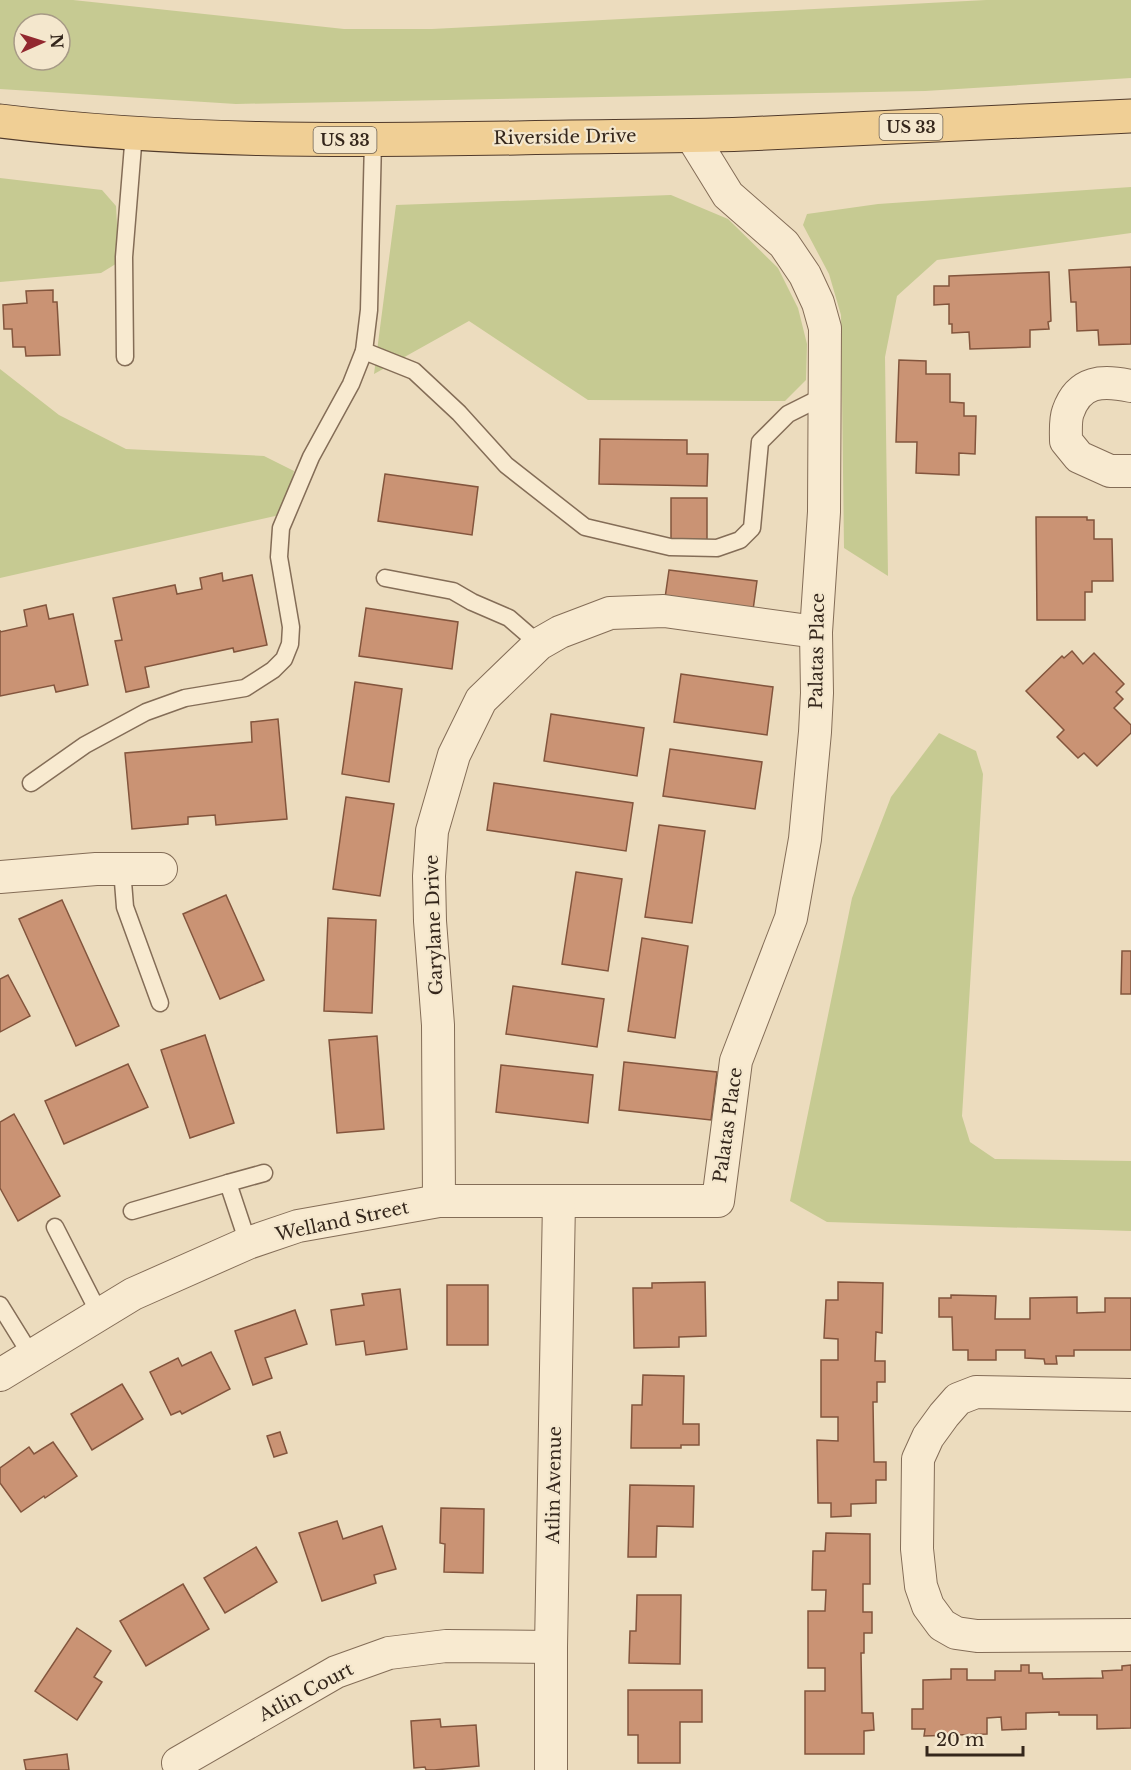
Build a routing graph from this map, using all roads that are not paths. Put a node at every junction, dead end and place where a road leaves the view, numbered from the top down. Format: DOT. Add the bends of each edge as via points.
graph roads {
  1 [pos="1131,116"];
  2 [pos="0,121"];
  3 [pos="134,133"];
  4 [pos="691,135"];
  5 [pos="373,140"];
  6 [pos="364,351"];
  7 [pos="125,357"];
  8 [pos="1131,386"];
  9 [pos="824,396"];
  10 [pos="1131,471"];
  11 [pos="386,578"];
  12 [pos="816,632"];
  13 [pos="539,644"];
  14 [pos="31,783"];
  15 [pos="122,869"];
  16 [pos="160,869"];
  17 [pos="0,877"];
  18 [pos="160,1003"];
  19 [pos="264,1173"];
  20 [pos="228,1183"];
  21 [pos="439,1201"];
  22 [pos="560,1201"];
  23 [pos="718,1201"];
  24 [pos="132,1211"];
  25 [pos="56,1227"];
  26 [pos="248,1243"];
  27 [pos="0,1305"];
  28 [pos="99,1313"];
  29 [pos="31,1355"];
  30 [pos="0,1375"];
  31 [pos="1131,1395"];
  32 [pos="1131,1635"];
  33 [pos="551,1647"];
  34 [pos="178,1763"];
  35 [pos="551,1770"];
  1 -- 4 [label="main road, Riverside Drive / US 33"];
  2 -- 3 [label="main road, Riverside Drive / US 33"];
  3 -- 5 [label="main road, Riverside Drive / US 33"];
  3 -- 7 [label="lane" via="124,257"];
  4 -- 5 [label="main road, Riverside Drive / US 33"];
  4 -- 9 [label="street, Palatas Place" via="728,195 783,244 805,275 825,328"];
  5 -- 6 [label="lane" via="369,310"];
  6 -- 9 [label="lane" via="414,371 506,465 585,527 670,547 717,548 740,540 752,528 760,441 788,414"];
  6 -- 14 [label="lane" via="351,384 310,457 281,528 279,556 291,627 285,659 245,688 184,698 146,712 85,746"];
  8 -- 10 [label="street" via="1111,381 1090,384 1077,395 1067,413 1066,441 1080,458 1110,471"];
  9 -- 12 [label="street, Palatas Place" via="824,512"];
  11 -- 13 [label="lane" via="453,591 509,618"];
  12 -- 13 [label="street, Garylane Drive" via="663,611 610,614"];
  12 -- 23 [label="street, Palatas Place" via="815,732 805,839 791,918 736,1061"];
  13 -- 21 [label="street, Garylane Drive" via="481,700 454,755 432,831 430,899 438,1025"];
  15 -- 16 [label="street"];
  15 -- 17 [label="street"];
  15 -- 18 [label="lane" via="125,907"];
  19 -- 20 [label="lane"];
  20 -- 24 [label="lane"];
  20 -- 26 [label="lane"];
  21 -- 22 [label="street, Welland Street"];
  21 -- 26 [label="street, Welland Street" via="298,1226"];
  22 -- 23 [label="street, Welland Street"];
  22 -- 33 [label="street, Atlin Avenue"];
  25 -- 28 [label="lane"];
  26 -- 28 [label="street, Welland Street"];
  27 -- 29 [label="lane"];
  28 -- 29 [label="street, Welland Street"];
  29 -- 30 [label="street, Welland Street"];
  31 -- 32 [label="street" via="976,1392 958,1399 928,1437 918,1459 917,1550 921,1586 928,1606 942,1625 956,1633"];
  33 -- 34 [label="street, Atlin Court" via="446,1646 389,1653 336,1672"];
  33 -- 35 [label="street, Atlin Avenue"];
}
